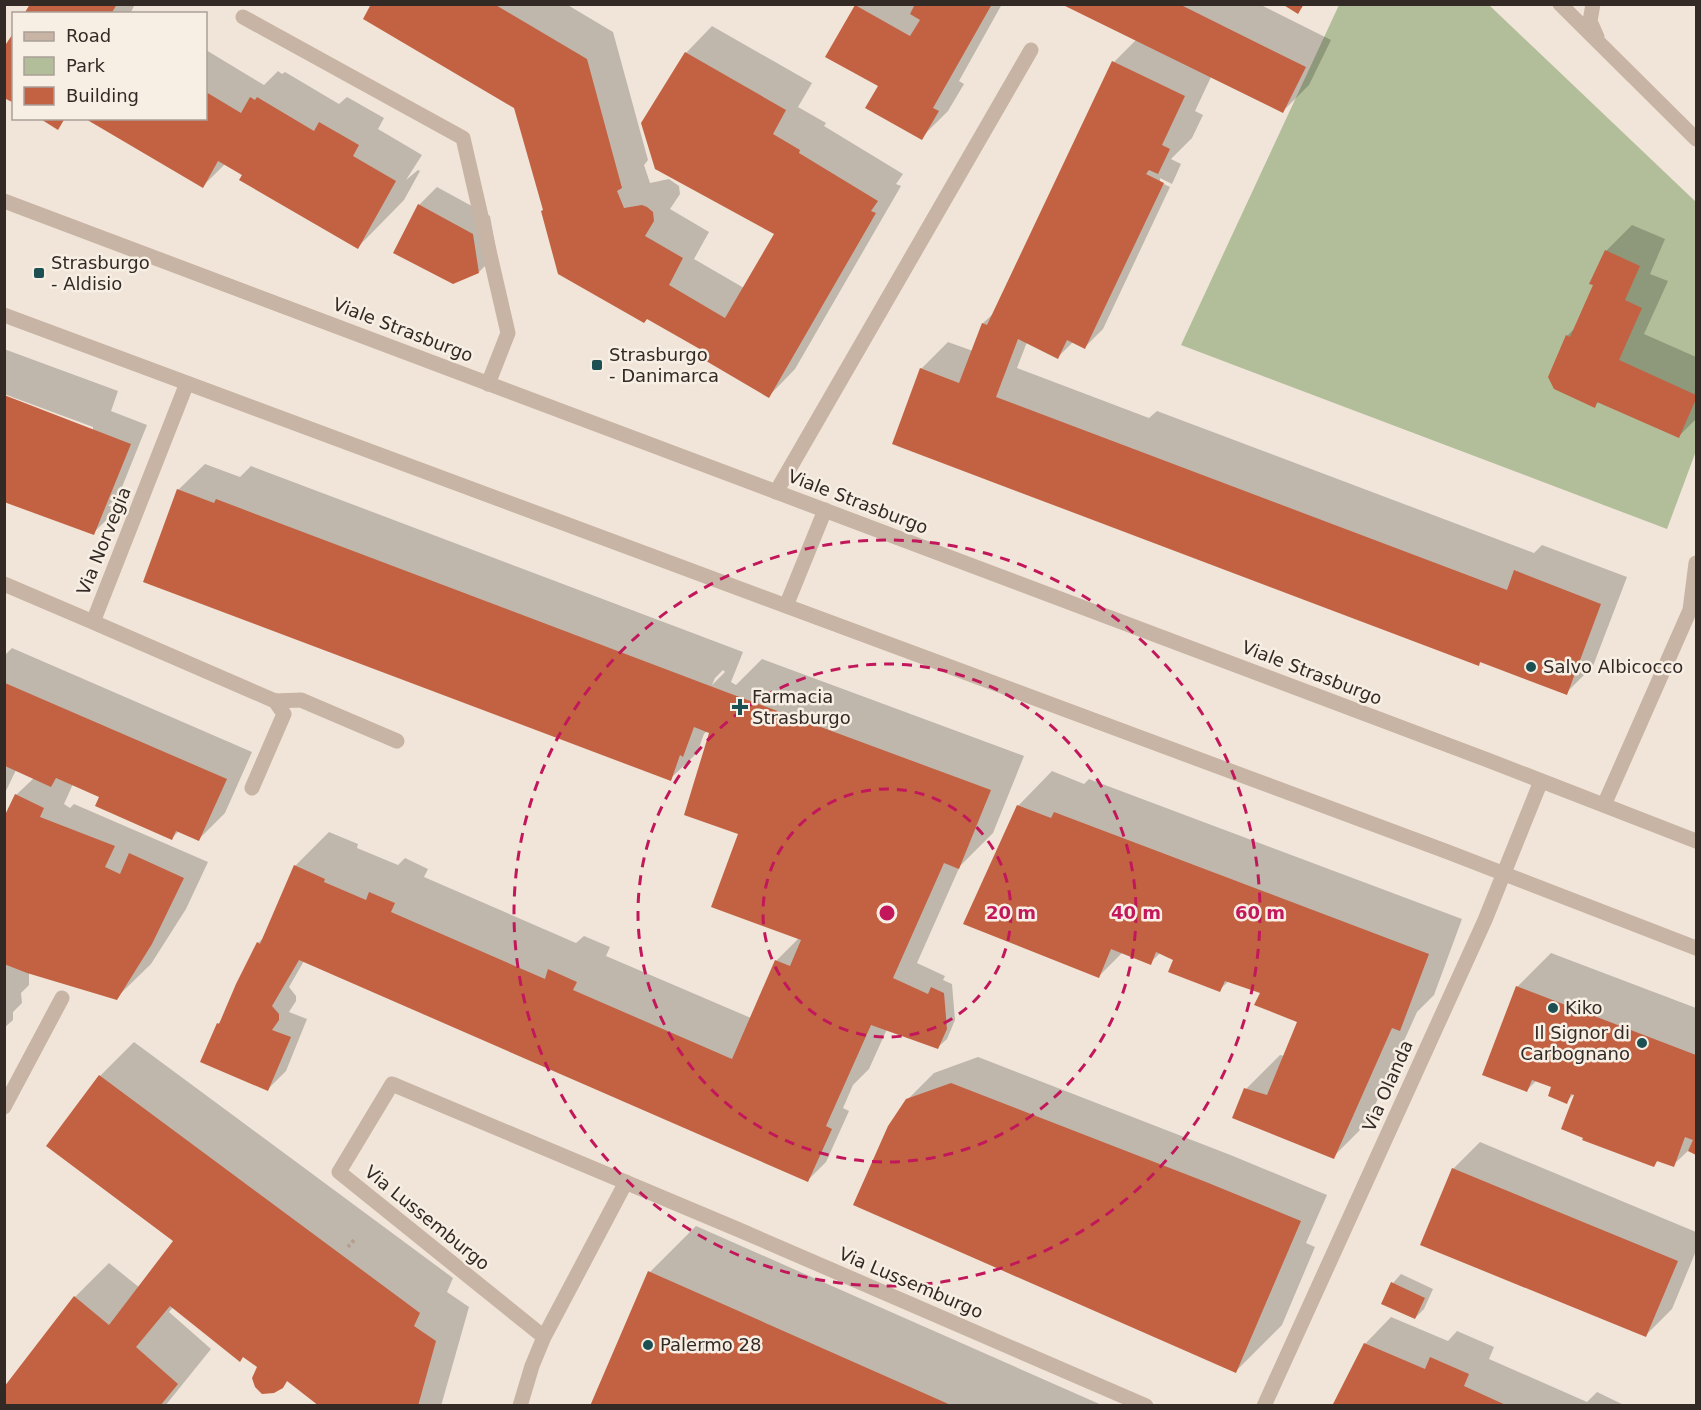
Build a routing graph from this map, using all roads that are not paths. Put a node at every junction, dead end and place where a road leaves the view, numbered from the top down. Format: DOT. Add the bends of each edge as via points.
graph roads {
  1 [pos="1560,4"];
  2 [pos="1593,4"];
  3 [pos="243,17"];
  4 [pos="1599,43"];
  5 [pos="1031,50"];
  6 [pos="1696,139"];
  7 [pos="4,201"];
  8 [pos="4,315"];
  9 [pos="188,383"];
  10 [pos="488,384"];
  11 [pos="776,492"];
  12 [pos="825,510"];
  13 [pos="1696,563"];
  14 [pos="4,584"];
  15 [pos="786,606"];
  16 [pos="93,622"];
  17 [pos="275,701"];
  18 [pos="397,741"];
  19 [pos="1541,781"];
  20 [pos="252,788"];
  21 [pos="1604,805"];
  22 [pos="1696,841"];
  23 [pos="1504,873"];
  24 [pos="1696,948"];
  25 [pos="62,998"];
  26 [pos="4,1107"];
  27 [pos="626,1182"];
  28 [pos="544,1337"];
  29 [pos="520,1406"];
  30 [pos="1146,1406"];
  31 [pos="1264,1406"];
  1 -- 4 [label="street"];
  2 -- 4 [label="street" via="1590,21"];
  3 -- 10 [label="street" via="464,138 508,333"];
  4 -- 6 [label="street"];
  5 -- 11 [label="street"];
  7 -- 10 [label="street, Viale Strasburgo"];
  8 -- 9 [label="street"];
  9 -- 15 [label="street"];
  9 -- 16 [label="street, Via Norvegia"];
  10 -- 11 [label="street, Viale Strasburgo"];
  11 -- 12 [label="street, Viale Strasburgo"];
  12 -- 15 [label="street"];
  12 -- 19 [label="street, Viale Strasburgo"];
  13 -- 21 [label="street" via="1690,610"];
  14 -- 16 [label="street, Via Norvegia"];
  15 -- 23 [label="street"];
  16 -- 17 [label="street"];
  17 -- 18 [label="street" via="301,700"];
  17 -- 20 [label="street" via="284,714"];
  19 -- 21 [label="street, Viale Strasburgo"];
  19 -- 23 [label="street, Via Olanda"];
  21 -- 22 [label="street, Viale Strasburgo"];
  23 -- 24 [label="street"];
  23 -- 31 [label="street, Via Olanda"];
  25 -- 26 [label="street"];
  27 -- 28 [label="street"];
  27 -- 28 [label="street, Via Lussemburgo" via="392,1084 339,1172"];
  27 -- 30 [label="street, Via Lussemburgo"];
  28 -- 29 [label="street"];
}
